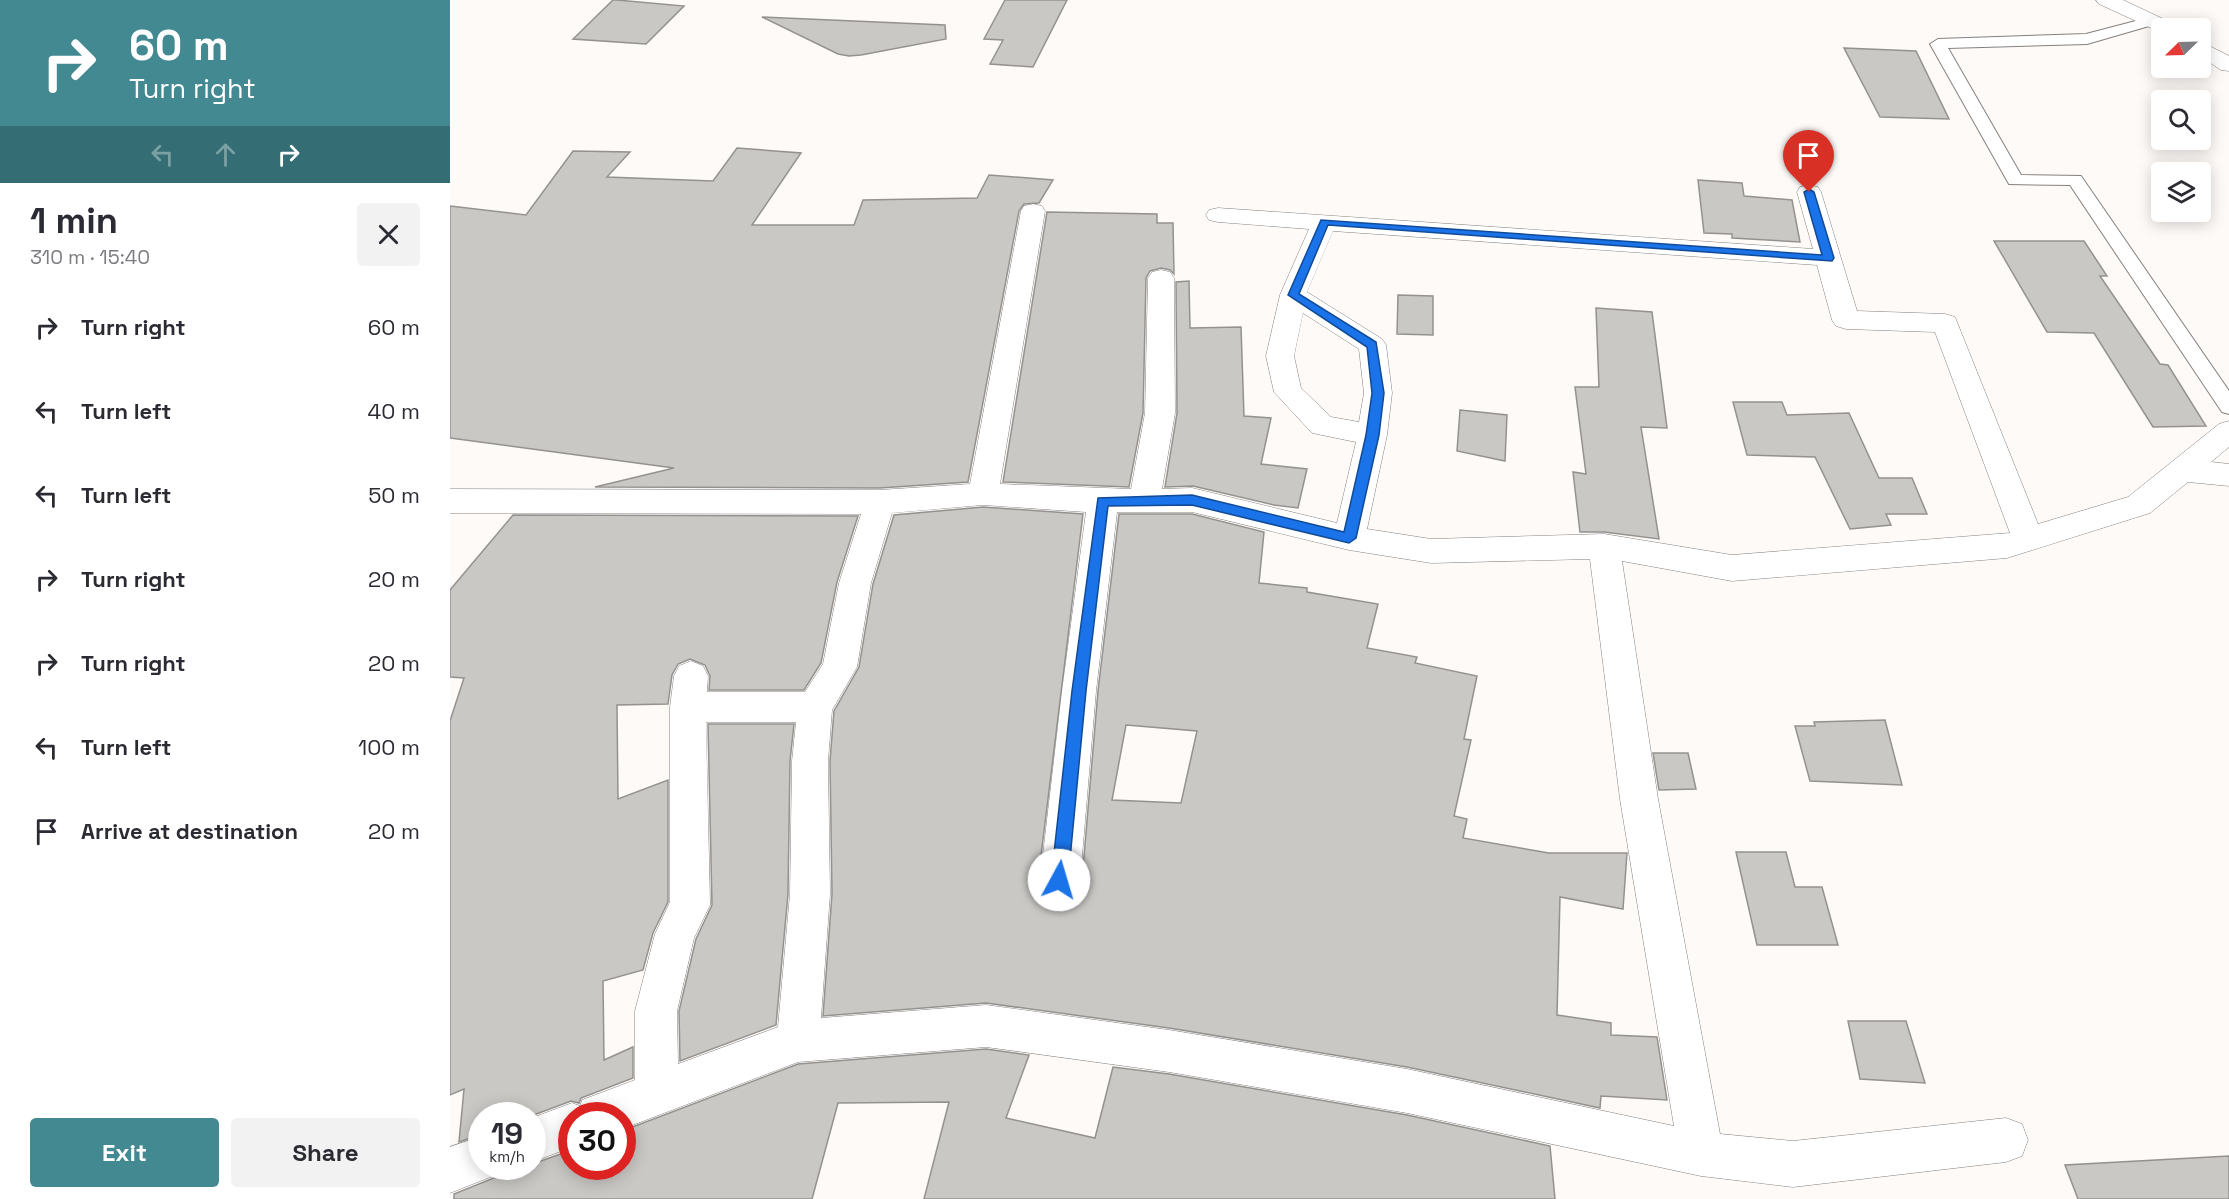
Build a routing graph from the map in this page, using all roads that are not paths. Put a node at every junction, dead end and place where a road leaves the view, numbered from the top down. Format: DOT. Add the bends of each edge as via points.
graph roads {
  1 [pos="2106,0"];
  2 [pos="2151,21"];
  3 [pos="2151,27"];
  4 [pos="2211,54"];
  5 [pos="2229,65"];
  6 [pos="1809,192"];
  7 [pos="1033,211"];
  8 [pos="1218,215"];
  9 [pos="1324,222"];
  10 [pos="1828,258"];
  11 [pos="1161,278"];
  12 [pos="1293,295"];
  13 [pos="2229,407"];
  14 [pos="2229,431"];
  15 [pos="1372,435"];
  16 [pos="2181,470"];
  17 [pos="2229,475"];
  18 [pos="983,494"];
  19 [pos="450,501"];
  20 [pos="1103,501"];
  21 [pos="1144,501"];
  22 [pos="880,502"];
  23 [pos="1349,538"];
  24 [pos="2028,539"];
  25 [pos="1604,546"];
  26 [pos="815,707"];
  27 [pos="1059,880"];
  28 [pos="798,1041"];
  29 [pos="657,1094"];
  30 [pos="636,1102"];
  31 [pos="2006,1140"];
  32 [pos="1701,1154"];
  33 [pos="468,1163"];
  34 [pos="450,1170"];
  1 -- 2 [label="street"];
  3 -- 13 [label="lane" via="2087,39 1938,44 2015,180 2075,180"];
  4 -- 5 [label="street"];
  6 -- 10 [label="street"];
  7 -- 18 [label="street"];
  8 -- 9 [label="street"];
  9 -- 10 [label="street"];
  9 -- 12 [label="street"];
  10 -- 24 [label="street" via="1846,320 1945,323"];
  11 -- 21 [label="street" via="1160,413"];
  12 -- 15 [label="street" via="1372,345 1378,393"];
  12 -- 15 [label="street" via="1280,356 1288,392 1322,426"];
  14 -- 16 [label="street"];
  15 -- 23 [label="street"];
  16 -- 17 [label="street"];
  16 -- 24 [label="street" via="2139,505"];
  18 -- 20 [label="street"];
  18 -- 22 [label="street"];
  19 -- 22 [label="street"];
  20 -- 21 [label="street"];
  20 -- 27 [label="street"];
  21 -- 23 [label="street" via="1192,500"];
  22 -- 26 [label="street" via="855,583 840,667"];
  23 -- 25 [label="street" via="1431,551"];
  24 -- 25 [label="street" via="2007,546 1732,568"];
  25 -- 32 [label="street" via="1639,799"];
  26 -- 28 [label="street" via="810,761 810,894"];
  26 -- 29 [label="street" via="689,692 690,905 675,934 656,1011"];
  28 -- 29 [label="street"];
  28 -- 32 [label="street" via="986,1026 1407,1090"];
  29 -- 30 [label="street"];
  31 -- 32 [label="street" via="1793,1164"];
  33 -- 34 [label="street"];
}
